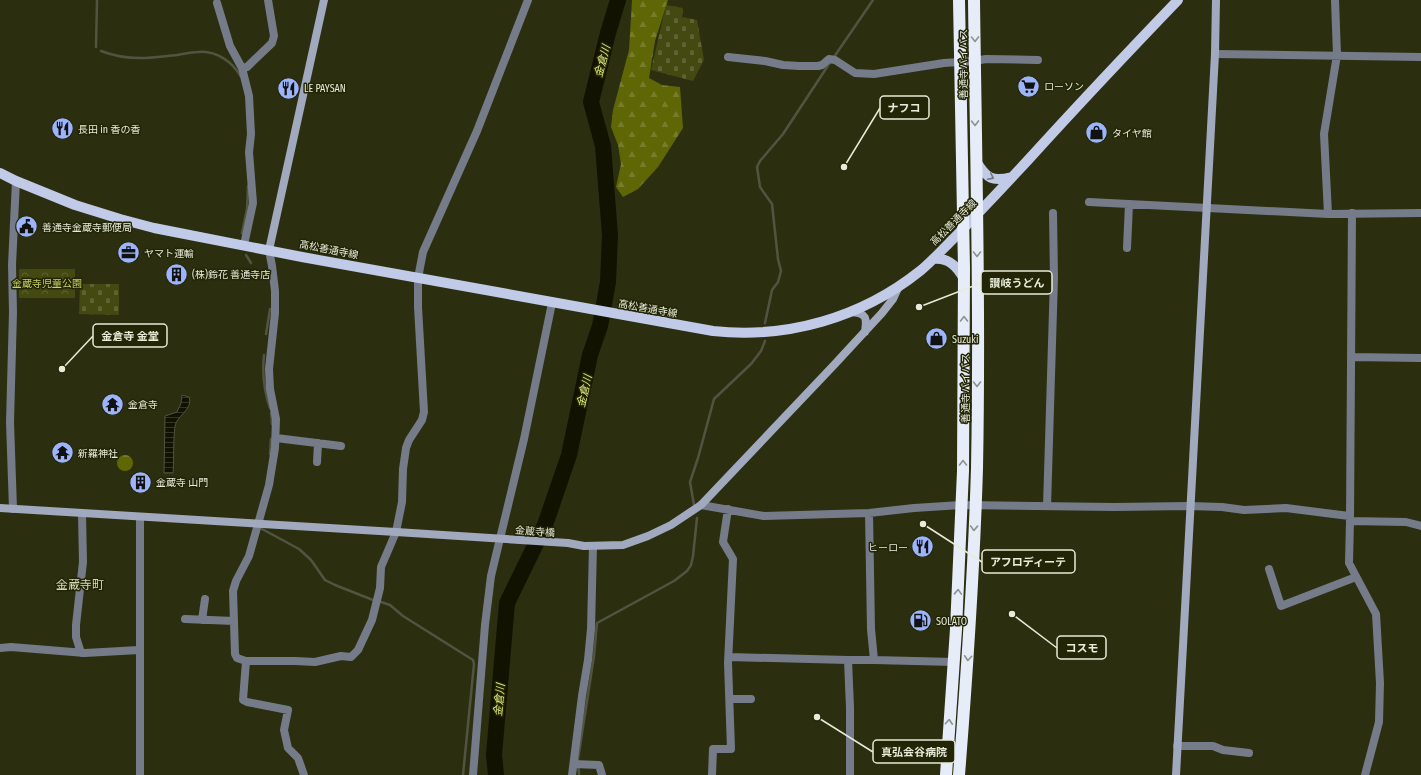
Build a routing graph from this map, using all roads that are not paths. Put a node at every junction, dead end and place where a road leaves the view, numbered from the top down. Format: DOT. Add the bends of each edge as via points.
graph roads {
  1 [pos="268,0"];
  2 [pos="324,0"];
  3 [pos="528,0"];
  4 [pos="959,0"];
  5 [pos="974,0"];
  6 [pos="1178,0"];
  7 [pos="1216,0"];
  8 [pos="1335,0"];
  9 [pos="217,3"];
  10 [pos="1215,54"];
  11 [pos="1336,55"];
  12 [pos="728,57"];
  13 [pos="1421,57"];
  14 [pos="1038,60"];
  15 [pos="975,61"];
  16 [pos="961,63"];
  17 [pos="242,68"];
  18 [pos="976,161"];
  19 [pos="0,173"];
  20 [pos="1012,177"];
  21 [pos="16,181"];
  22 [pos="1089,202"];
  23 [pos="1129,204"];
  24 [pos="1207,208"];
  25 [pos="1352,212"];
  26 [pos="1053,213"];
  27 [pos="1421,213"];
  28 [pos="1328,214"];
  29 [pos="977,215"];
  30 [pos="963,229"];
  31 [pos="244,245"];
  32 [pos="1127,248"];
  33 [pos="269,250"];
  34 [pos="933,259"];
  35 [pos="418,278"];
  36 [pos="964,279"];
  37 [pos="899,286"];
  38 [pos="553,303"];
  39 [pos="851,312"];
  40 [pos="865,332"];
  41 [pos="1351,357"];
  42 [pos="1421,358"];
  43 [pos="276,438"];
  44 [pos="318,443"];
  45 [pos="342,446"];
  46 [pos="317,462"];
  47 [pos="701,504"];
  48 [pos="961,505"];
  49 [pos="975,506"];
  50 [pos="1047,506"];
  51 [pos="1189,506"];
  52 [pos="0,508"];
  53 [pos="13,509"];
  54 [pos="728,509"];
  55 [pos="869,512"];
  56 [pos="82,514"];
  57 [pos="140,517"];
  58 [pos="1350,521"];
  59 [pos="258,523"];
  60 [pos="1421,525"];
  61 [pos="396,532"];
  62 [pos="500,539"];
  63 [pos="593,546"];
  64 [pos="1269,569"];
  65 [pos="1356,577"];
  66 [pos="205,599"];
  67 [pos="185,619"];
  68 [pos="202,620"];
  69 [pos="234,621"];
  70 [pos="0,648"];
  71 [pos="139,650"];
  72 [pos="81,653"];
  73 [pos="729,657"];
  74 [pos="848,660"];
  75 [pos="874,660"];
  76 [pos="246,661"];
  77 [pos="954,662"];
  78 [pos="730,699"];
  79 [pos="751,699"];
  80 [pos="1177,746"];
  81 [pos="1249,753"];
  82 [pos="577,764"];
  83 [pos="140,775"];
  84 [pos="304,775"];
  85 [pos="473,775"];
  86 [pos="572,775"];
  87 [pos="602,775"];
  88 [pos="712,775"];
  89 [pos="850,775"];
  90 [pos="946,775"];
  91 [pos="959,775"];
  92 [pos="1176,775"];
  93 [pos="1365,775"];
  1 -- 17 [label="street" via="274,36 272,43 247,67"];
  2 -- 33 [label="street"];
  3 -- 35 [label="street" via="477,131 423,252"];
  4 -- 16 [label="highway, 善通寺バイパス"];
  5 -- 15 [label="highway, 善通寺バイパス, one-way"];
  6 -- 20 [label="main road, 高松善通寺線"];
  7 -- 10 [label="street"];
  8 -- 11 [label="street"];
  9 -- 17 [label="street" via="230,46"];
  10 -- 11 [label="street"];
  10 -- 24 [label="street"];
  11 -- 13 [label="street"];
  11 -- 28 [label="street" via="1324,134"];
  12 -- 16 [label="street" via="799,66 818,66 832,60 855,73 874,74 944,63"];
  14 -- 15 [label="street"];
  15 -- 16 [label="street"];
  15 -- 18 [label="highway, 善通寺バイパス, one-way"];
  16 -- 30 [label="highway, 善通寺バイパス"];
  17 -- 31 [label="street" via="251,113 249,152 253,203"];
  18 -- 20 [label="main road, one-way" via="983,173 990,178 997,180"];
  18 -- 29 [label="highway, 善通寺バイパス"];
  19 -- 21 [label="main road, 高松善通寺線"];
  20 -- 29 [label="main road, 高松善通寺線"];
  21 -- 31 [label="main road, 高松善通寺線" via="75,205 120,219"];
  21 -- 53 [label="street" via="10,422"];
  22 -- 23 [label="street"];
  23 -- 24 [label="street"];
  23 -- 32 [label="street"];
  24 -- 28 [label="street"];
  24 -- 51 [label="street"];
  25 -- 27 [label="street"];
  25 -- 28 [label="street"];
  25 -- 41 [label="street"];
  26 -- 50 [label="street" via="1054,278"];
  29 -- 30 [label="main road, 高松善通寺線"];
  29 -- 49 [label="highway, 善通寺バイパス, one-way"];
  30 -- 34 [label="main road, 高松善通寺線"];
  30 -- 36 [label="highway, 善通寺バイパス"];
  31 -- 33 [label="main road, 高松善通寺線"];
  33 -- 35 [label="main road, 高松善通寺線"];
  33 -- 43 [label="street" via="275,291 269,370"];
  34 -- 36 [label="main road" via="943,259 953,264"];
  34 -- 37 [label="main road, 高松善通寺線"];
  35 -- 38 [label="main road, 高松善通寺線"];
  35 -- 61 [label="street" via="424,412 406,448 402,502"];
  48 -- 36 [label="highway, 善通寺バイパス, one-way"];
  37 -- 39 [label="main road, 高松善通寺線"];
  37 -- 40 [label="street, 金蔵寺橋" via="893,299"];
  38 -- 39 [label="main road, 高松善通寺線" via="735,334 785,331"];
  38 -- 62 [label="street"];
  39 -- 40 [label="street" via="859,312 865,316"];
  40 -- 47 [label="street, 金蔵寺橋"];
  41 -- 42 [label="street"];
  41 -- 58 [label="street"];
  43 -- 44 [label="street"];
  43 -- 59 [label="street" via="269,484"];
  44 -- 45 [label="street"];
  44 -- 46 [label="street"];
  47 -- 54 [label="street"];
  47 -- 63 [label="street, 金蔵寺橋" via="671,525 648,536 623,545"];
  48 -- 49 [label="street"];
  48 -- 55 [label="street"];
  77 -- 48 [label="highway, 善通寺バイパス, one-way"];
  49 -- 50 [label="street"];
  49 -- 91 [label="highway, 善通寺バイパス, one-way" via="970,631"];
  50 -- 51 [label="street"];
  51 -- 58 [label="street" via="1244,510 1286,508 1350,516"];
  51 -- 80 [label="street"];
  52 -- 53 [label="street, 金蔵寺橋"];
  53 -- 56 [label="street, 金蔵寺橋"];
  54 -- 55 [label="street" via="764,516"];
  54 -- 73 [label="street" via="723,542 733,559"];
  55 -- 75 [label="street"];
  56 -- 57 [label="street, 金蔵寺橋"];
  56 -- 72 [label="street" via="83,562 76,626 76,637"];
  57 -- 59 [label="street, 金蔵寺橋"];
  57 -- 71 [label="street"];
  58 -- 60 [label="street" via="1406,522"];
  58 -- 65 [label="street" via="1349,563"];
  59 -- 61 [label="street, 金蔵寺橋"];
  59 -- 69 [label="street" via="249,556 236,581"];
  61 -- 62 [label="street, 金蔵寺橋"];
  61 -- 76 [label="street" via="381,567 380,588 372,620 352,657 331,657 315,662"];
  62 -- 63 [label="street, 金蔵寺橋"];
  62 -- 85 [label="street" via="491,576 485,625"];
  63 -- 82 [label="street" via="590,644"];
  64 -- 65 [label="street" via="1281,606"];
  65 -- 93 [label="street" via="1376,614 1380,683 1379,722"];
  66 -- 68 [label="street"];
  67 -- 68 [label="street"];
  68 -- 69 [label="street"];
  69 -- 76 [label="street" via="235,654 237,658"];
  70 -- 72 [label="street"];
  71 -- 72 [label="street"];
  71 -- 83 [label="street"];
  73 -- 74 [label="street"];
  73 -- 78 [label="street"];
  74 -- 75 [label="street"];
  74 -- 89 [label="street"];
  75 -- 77 [label="street"];
  76 -- 84 [label="street" via="243,700 288,710 284,730 288,748 298,758"];
  90 -- 77 [label="highway, 善通寺バイパス, one-way"];
  78 -- 79 [label="street"];
  78 -- 88 [label="street" via="732,749 713,749"];
  80 -- 81 [label="street" via="1213,746 1223,750"];
  80 -- 92 [label="street"];
  82 -- 86 [label="street"];
  82 -- 87 [label="street" via="599,765"];
}
